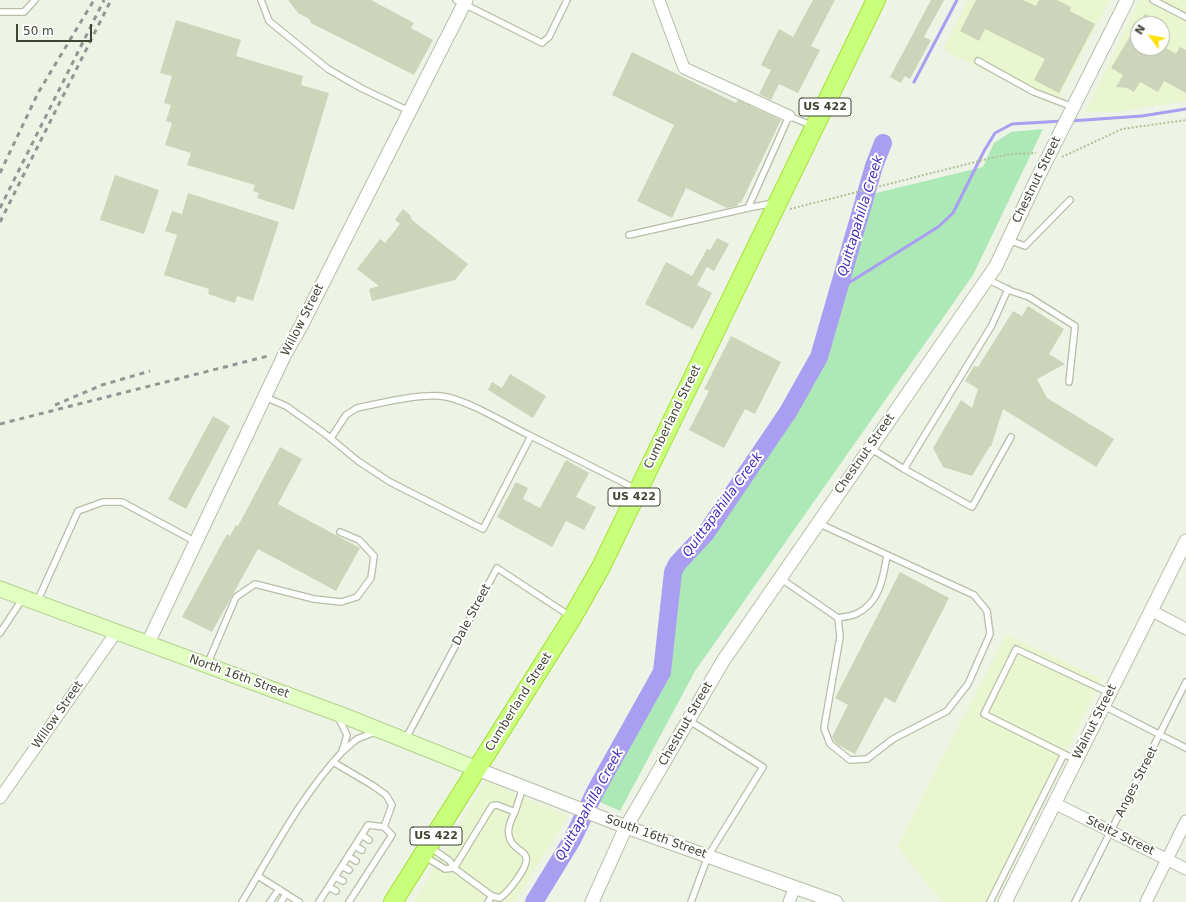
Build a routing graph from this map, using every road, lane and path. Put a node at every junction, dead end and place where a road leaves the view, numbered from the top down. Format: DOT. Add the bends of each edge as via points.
graph roads {
  1 [pos="35,0"];
  2 [pos="261,0"];
  3 [pos="567,0"];
  4 [pos="659,0"];
  5 [pos="876,0"];
  6 [pos="1127,0"];
  7 [pos="1153,0"];
  8 [pos="462,1"];
  9 [pos="0,12"];
  10 [pos="1186,17"];
  11 [pos="978,61"];
  12 [pos="1071,110"];
  13 [pos="409,111"];
  14 [pos="789,116"];
  15 [pos="1186,120"];
  16 [pos="815,127"];
  17 [pos="1036,153"];
  18 [pos="1062,157"];
  19 [pos="1070,200"];
  20 [pos="748,208"];
  21 [pos="774,208"];
  22 [pos="629,235"];
  23 [pos="1008,240"];
  24 [pos="987,279"];
  25 [pos="1008,289"];
  26 [pos="1069,382"];
  27 [pos="265,396"];
  28 [pos="531,436"];
  29 [pos="1011,437"];
  30 [pos="330,438"];
  31 [pos="869,448"];
  32 [pos="904,469"];
  33 [pos="638,490"];
  34 [pos="818,523"];
  35 [pos="340,532"];
  36 [pos="196,542"];
  37 [pos="1186,542"];
  38 [pos="887,555"];
  39 [pos="780,578"];
  40 [pos="0,589"];
  41 [pos="30,600"];
  42 [pos="1152,611"];
  43 [pos="572,618"];
  44 [pos="838,618"];
  45 [pos="1186,629"];
  46 [pos="0,632"];
  47 [pos="117,632"];
  48 [pos="148,643"];
  49 [pos="206,665"];
  50 [pos="1186,682"];
  51 [pos="1110,693"];
  52 [pos="1104,706"];
  53 [pos="336,714"];
  54 [pos="688,720"];
  55 [pos="379,730"];
  56 [pos="1161,735"];
  57 [pos="405,740"];
  58 [pos="1186,748"];
  59 [pos="342,752"];
  60 [pos="1064,754"];
  61 [pos="1076,760"];
  62 [pos="333,762"];
  63 [pos="477,769"];
  64 [pos="524,787"];
  65 [pos="0,798"];
  66 [pos="1054,803"];
  67 [pos="515,812"];
  68 [pos="1186,821"];
  69 [pos="384,827"];
  70 [pos="626,827"];
  71 [pos="1111,832"];
  72 [pos="362,835"];
  73 [pos="370,840"];
  74 [pos="355,846"];
  75 [pos="362,850"];
  76 [pos="426,851"];
  77 [pos="348,856"];
  78 [pos="708,856"];
  79 [pos="1167,859"];
  80 [pos="356,861"];
  81 [pos="342,866"];
  82 [pos="454,868"];
  83 [pos="1186,869"];
  84 [pos="349,870"];
  85 [pos="258,876"];
  86 [pos="335,877"];
  87 [pos="343,881"];
  88 [pos="329,887"];
  89 [pos="795,887"];
  90 [pos="278,889"];
  91 [pos="336,891"];
  92 [pos="286,894"];
  93 [pos="492,896"];
  94 [pos="292,900"];
  95 [pos="348,900"];
  96 [pos="1008,901"];
  97 [pos="242,902"];
  98 [pos="270,902"];
  99 [pos="281,902"];
  100 [pos="299,902"];
  101 [pos="319,902"];
  102 [pos="393,902"];
  103 [pos="488,902"];
  104 [pos="592,902"];
  105 [pos="691,902"];
  106 [pos="789,902"];
  107 [pos="836,902"];
  108 [pos="990,902"];
  109 [pos="1075,902"];
  110 [pos="1146,902"];
  1 -- 9 [label="lane" via="24,12"];
  2 -- 13 [label="lane" via="269,21 328,69"];
  3 -- 8 [label="lane" via="549,37 542,43"];
  4 -- 14 [label="street" via="684,68"];
  5 -- 16 [label="highway, Cumberland Street / US 422"];
  6 -- 12 [label="street, Chestnut Street"];
  7 -- 10 [label="lane"];
  8 -- 13 [label="street, Willow Street"];
  11 -- 12 [label="lane"];
  12 -- 23 [label="street, Chestnut Street"];
  13 -- 27 [label="street, Willow Street"];
  14 -- 16 [label="lane"];
  14 -- 20 [label="lane"];
  15 -- 18 [label="path" via="1122,130"];
  16 -- 21 [label="highway, Cumberland Street / US 422"];
  17 -- 21 [label="path" via="991,158 852,194"];
  19 -- 23 [label="lane" via="1025,246"];
  20 -- 21 [label="lane"];
  20 -- 22 [label="lane"];
  21 -- 33 [label="highway, Cumberland Street / US 422"];
  23 -- 24 [label="street, Chestnut Street"];
  24 -- 25 [label="lane"];
  24 -- 31 [label="street, Chestnut Street"];
  25 -- 26 [label="lane" via="1029,297 1074,326"];
  25 -- 32 [label="lane" via="992,325"];
  27 -- 30 [label="lane" via="286,406"];
  27 -- 36 [label="street, Willow Street"];
  28 -- 30 [label="lane" via="462,402 433,395 357,408 341,421"];
  28 -- 30 [label="lane" via="483,529 390,482"];
  28 -- 33 [label="lane"];
  29 -- 32 [label="lane" via="972,507"];
  31 -- 32 [label="lane"];
  31 -- 34 [label="street, Chestnut Street"];
  33 -- 43 [label="highway, Cumberland Street / US 422" via="601,567"];
  34 -- 38 [label="lane"];
  34 -- 39 [label="street, Chestnut Street"];
  35 -- 49 [label="lane" via="359,540 374,556 371,578 357,598 341,602 314,599 255,584 236,597"];
  36 -- 41 [label="lane" via="122,502 103,502 78,511"];
  36 -- 48 [label="street, Willow Street"];
  37 -- 42 [label="street, Walnut Street"];
  38 -- 44 [label="lane" via="882,583 871,603 856,614"];
  38 -- 44 [label="lane" via="974,595 987,611 990,634 968,684 947,710 893,739 867,759 850,760 830,744 824,728 840,637"];
  39 -- 44 [label="lane"];
  39 -- 54 [label="street, Chestnut Street" via="723,661"];
  40 -- 41 [label="main road, North 16th Street"];
  41 -- 46 [label="lane"];
  41 -- 47 [label="main road, North 16th Street"];
  42 -- 45 [label="street"];
  42 -- 51 [label="street, Walnut Street"];
  43 -- 57 [label="lane, Dale Street" via="497,568"];
  43 -- 63 [label="highway, Cumberland Street / US 422"];
  47 -- 48 [label="main road, North 16th Street"];
  47 -- 65 [label="street, Willow Street"];
  48 -- 49 [label="main road, North 16th Street"];
  49 -- 53 [label="main road, North 16th Street"];
  50 -- 56 [label="lane, Anges Street"];
  51 -- 52 [label="street, Walnut Street"];
  51 -- 60 [label="lane" via="1016,649 984,714"];
  52 -- 56 [label="lane"];
  52 -- 61 [label="street, Walnut Street"];
  53 -- 55 [label="main road, North 16th Street"];
  53 -- 59 [label="lane" via="347,735"];
  54 -- 70 [label="street, Chestnut Street"];
  54 -- 78 [label="lane" via="763,767"];
  55 -- 57 [label="main road, North 16th Street"];
  55 -- 59 [label="lane" via="358,739"];
  56 -- 58 [label="lane"];
  56 -- 71 [label="lane, Anges Street"];
  57 -- 63 [label="main road, North 16th Street"];
  59 -- 62 [label="lane"];
  60 -- 61 [label="lane"];
  60 -- 108 [label="lane"];
  61 -- 66 [label="street, Walnut Street"];
  62 -- 69 [label="lane" via="386,795 392,805"];
  62 -- 85 [label="lane" via="307,796"];
  63 -- 64 [label="street, South 16th Street"];
  63 -- 76 [label="highway, Cumberland Street / US 422"];
  64 -- 67 [label="lane"];
  64 -- 70 [label="street, South 16th Street"];
  66 -- 71 [label="street, Steitz Street"];
  66 -- 96 [label="street, Walnut Street"];
  67 -- 82 [label="lane" via="497,805 492,806"];
  67 -- 93 [label="lane" via="508,832 509,840 525,854 526,863 507,893 500,898"];
  68 -- 79 [label="street"];
  69 -- 72 [label="lane" via="368,825"];
  69 -- 95 [label="lane" via="392,835 381,847"];
  70 -- 78 [label="street, South 16th Street"];
  70 -- 104 [label="street, Chestnut Street"];
  71 -- 79 [label="street, Steitz Street"];
  71 -- 109 [label="lane, Anges Street"];
  72 -- 73 [label="lane"];
  72 -- 74 [label="lane"];
  74 -- 75 [label="lane"];
  74 -- 77 [label="lane"];
  76 -- 82 [label="lane" via="450,861"];
  76 -- 82 [label="lane" via="445,869"];
  76 -- 102 [label="highway, Cumberland Street / US 422"];
  77 -- 80 [label="lane"];
  77 -- 81 [label="lane"];
  78 -- 89 [label="street, South 16th Street"];
  78 -- 105 [label="lane"];
  79 -- 83 [label="street, Steitz Street"];
  79 -- 110 [label="street"];
  81 -- 84 [label="lane"];
  81 -- 86 [label="lane"];
  82 -- 93 [label="lane"];
  85 -- 90 [label="lane"];
  85 -- 97 [label="lane"];
  86 -- 87 [label="lane"];
  86 -- 88 [label="lane"];
  88 -- 91 [label="lane"];
  88 -- 101 [label="lane"];
  89 -- 106 [label="street"];
  89 -- 107 [label="street, South 16th Street"];
  90 -- 92 [label="lane"];
  90 -- 98 [label="lane"];
  92 -- 94 [label="lane"];
  92 -- 99 [label="lane"];
  93 -- 103 [label="lane"];
  94 -- 100 [label="lane"];
}
